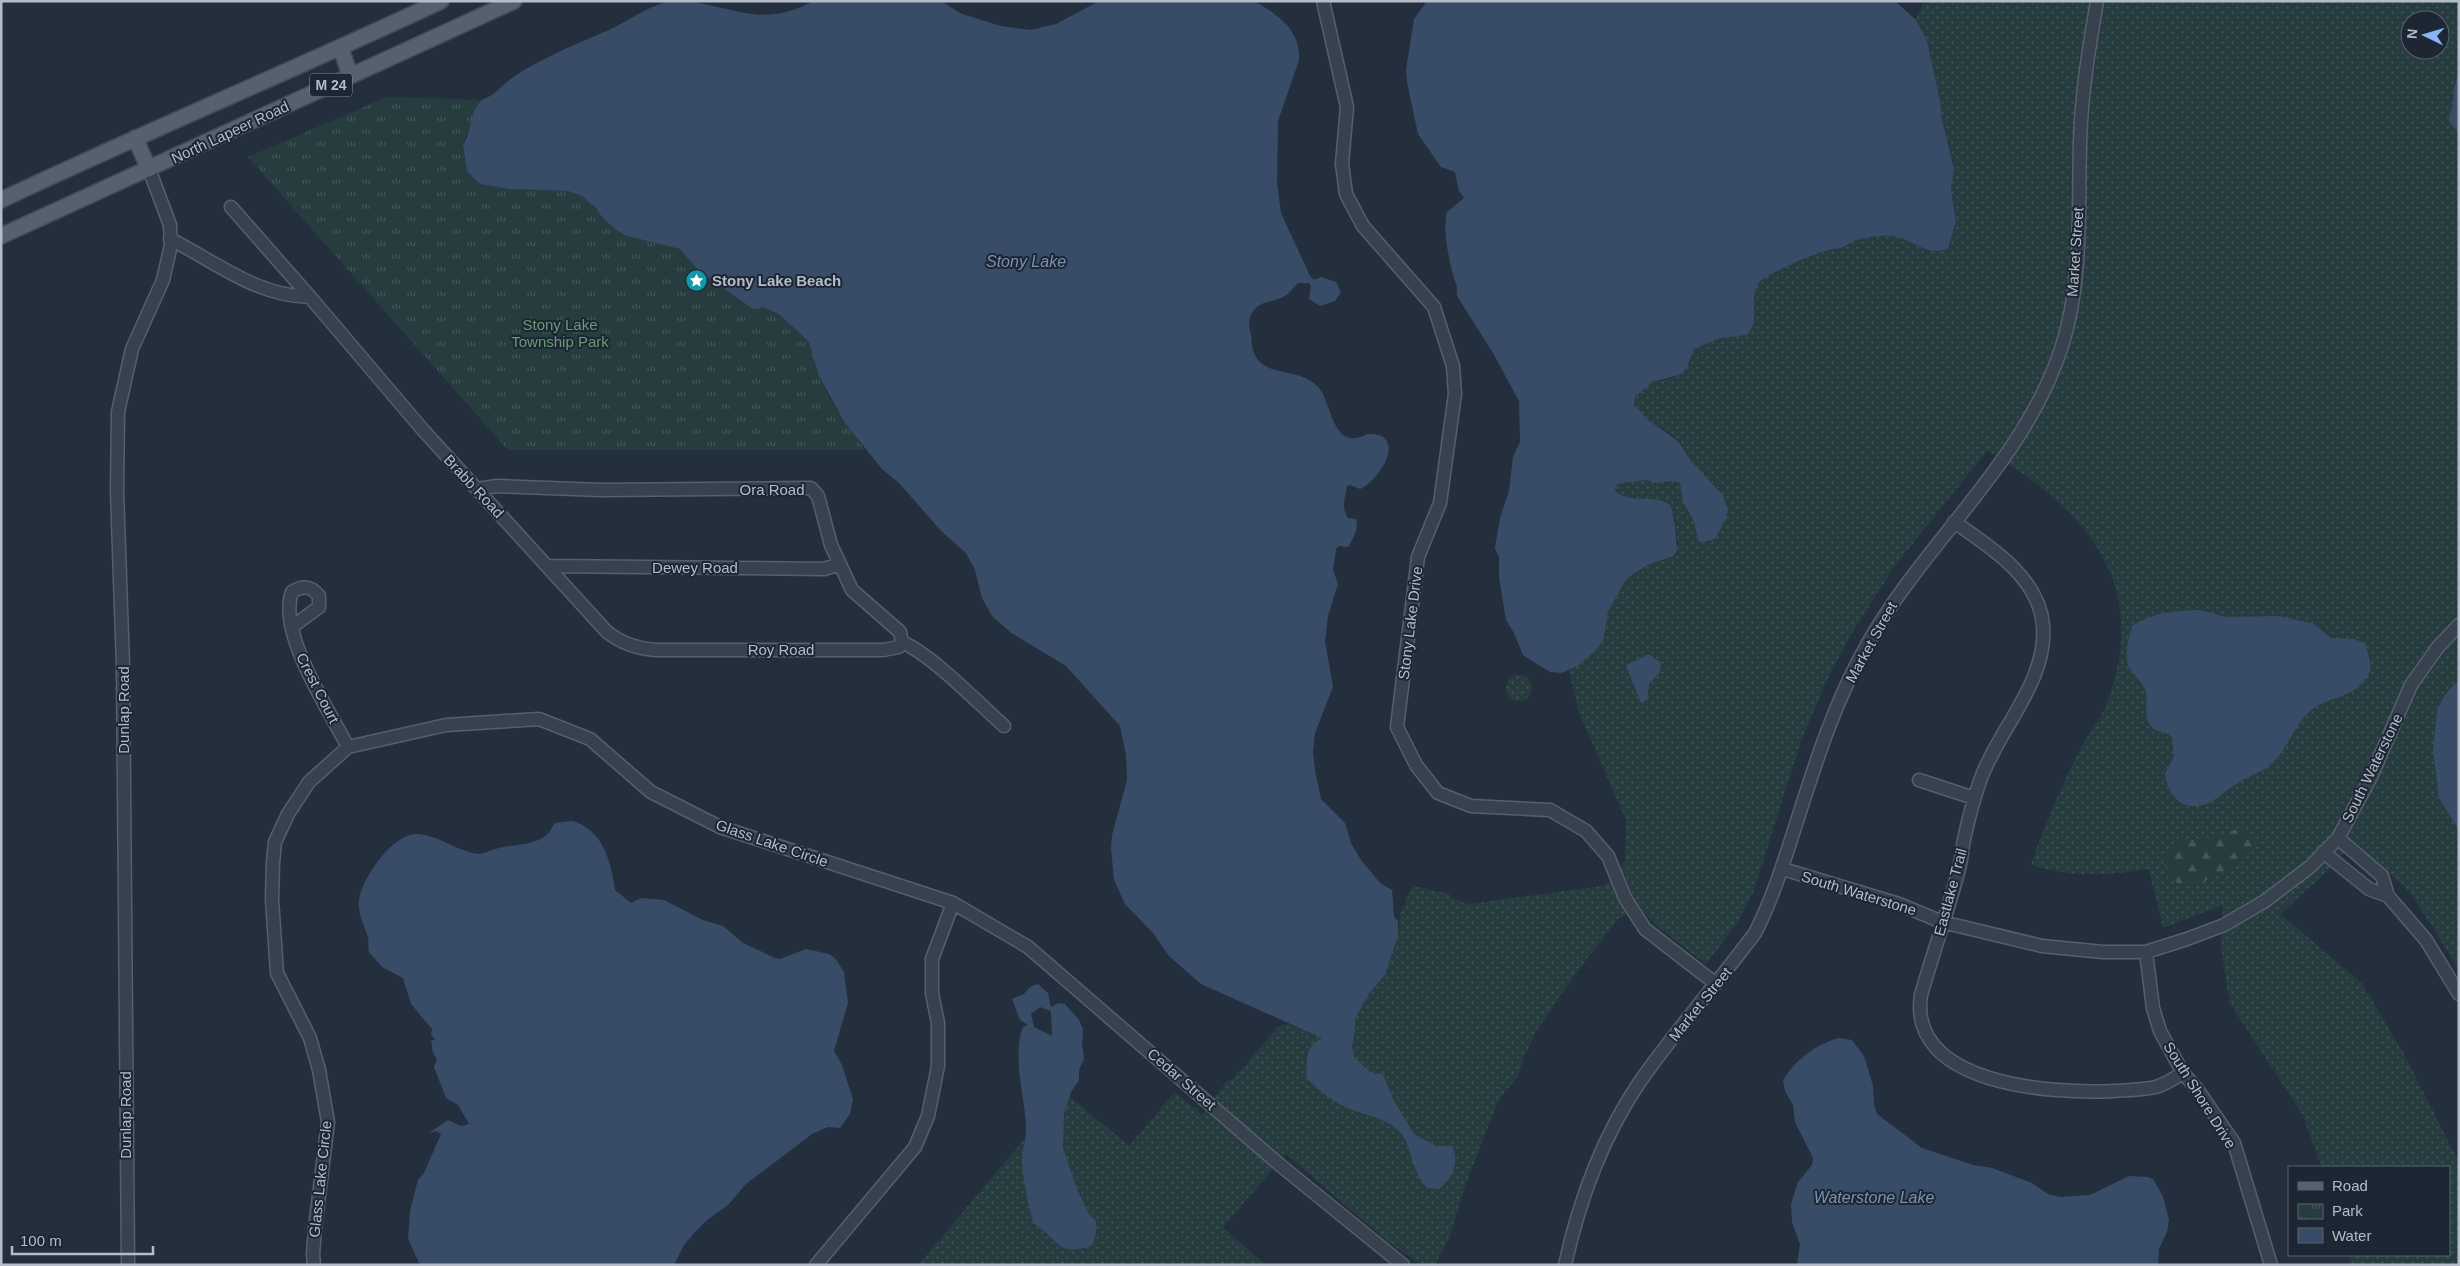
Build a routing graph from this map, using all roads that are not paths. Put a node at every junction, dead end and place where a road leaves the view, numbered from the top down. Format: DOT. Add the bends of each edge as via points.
graph roads {
  1 [pos="442,1"];
  2 [pos="514,1"];
  3 [pos="1322,1"];
  4 [pos="2097,1"];
  5 [pos="341,48"];
  6 [pos="350,76"];
  7 [pos="135,138"];
  8 [pos="149,169"];
  9 [pos="1,200"];
  10 [pos="231,207"];
  11 [pos="1,236"];
  12 [pos="170,238"];
  13 [pos="310,297"];
  14 [pos="477,489"];
  15 [pos="1954,522"];
  16 [pos="840,564"];
  17 [pos="549,566"];
  18 [pos="2459,625"];
  19 [pos="292,627"];
  20 [pos="902,642"];
  21 [pos="656,650"];
  22 [pos="1004,726"];
  23 [pos="348,747"];
  24 [pos="1919,780"];
  25 [pos="1974,798"];
  26 [pos="2338,838"];
  27 [pos="2323,852"];
  28 [pos="1783,869"];
  29 [pos="2388,896"];
  30 [pos="953,903"];
  31 [pos="1942,922"];
  32 [pos="2146,952"];
  33 [pos="1716,984"];
  34 [pos="2459,994"];
  35 [pos="2183,1072"];
  36 [pos="128,1265"];
  37 [pos="314,1265"];
  38 [pos="816,1265"];
  39 [pos="1404,1265"];
  40 [pos="1565,1265"];
  41 [pos="2272,1265"];
  1 -- 5 [label="main road, North Lapeer Road / M 24"];
  2 -- 6 [label="main road, North Lapeer Road / M 24"];
  3 -- 33 [label="street, Stony Lake Drive" via="1347,107 1342,164 1346,194 1363,226 1434,307 1453,366 1455,394 1440,503 1418,557 1397,727 1416,765 1438,793 1471,806 1550,810 1586,831 1608,856 1625,898 1645,929"];
  4 -- 15 [label="street, Market Street" via="2080,140 2078,265 2065,336 2048,383 2022,434"];
  5 -- 6 [label="main road"];
  5 -- 7 [label="main road, North Lapeer Road / M 24"];
  6 -- 8 [label="main road, North Lapeer Road / M 24"];
  7 -- 8 [label="main road"];
  7 -- 9 [label="main road, North Lapeer Road / M 24"];
  8 -- 11 [label="main road, North Lapeer Road / M 24"];
  8 -- 12 [label="street, Dunlap Road" via="164,205"];
  10 -- 13 [label="street, Brabb Road"];
  12 -- 13 [label="street" via="266,290 294,297"];
  12 -- 36 [label="street, Dunlap Road" via="164,280 132,349 118,412"];
  13 -- 14 [label="street, Brabb Road"];
  14 -- 16 [label="street, Ora Road" via="497,486 601,490 812,488 818,496 831,545"];
  14 -- 17 [label="street, Brabb Road"];
  15 -- 25 [label="street, Eastlake Trail" via="1988,545 2026,581 2037,601 2043,623 2035,674 1988,759"];
  15 -- 28 [label="street, Market Street" via="1891,604 1855,666 1833,713"];
  16 -- 17 [label="street, Dewey Road" via="817,569"];
  16 -- 20 [label="street, Ora Road" via="852,590 900,632"];
  17 -- 21 [label="street, Brabb Road" via="607,632 630,646"];
  18 -- 26 [label="street, South Waterstone" via="2438,647 2411,685 2371,778"];
  19 -- 23 [label="street, Crest Court" via="297,650"];
  20 -- 21 [label="street, Roy Road" via="899,647 884,650"];
  20 -- 22 [label="street, Ora Road" via="928,659"];
  23 -- 30 [label="street, Glass Lake Circle" via="446,725 539,719 590,739 651,792 720,827"];
  23 -- 37 [label="street, Glass Lake Circle" via="309,782 288,814 275,842 273,863 277,973 310,1038 320,1070 328,1122 315,1228"];
  24 -- 25 [label="street"];
  25 -- 31 [label="street, Eastlake Trail" via="1959,871"];
  26 -- 27 [label="street, South Waterstone"];
  26 -- 29 [label="street" via="2382,876"];
  27 -- 29 [label="street" via="2369,889"];
  27 -- 32 [label="street, South Waterstone" via="2286,886 2241,917"];
  28 -- 31 [label="street, South Waterstone" via="1899,904"];
  28 -- 33 [label="street, Market Street" via="1755,933"];
  29 -- 34 [label="street" via="2426,940"];
  30 -- 38 [label="street" via="932,959 938,1066 928,1116 915,1147"];
  30 -- 39 [label="street, Cedar Street" via="1028,947 1280,1166"];
  31 -- 32 [label="street, South Waterstone" via="2060,949"];
  31 -- 35 [label="street, Eastlake Trail" via="1920,996 1920,1010 1930,1039 1963,1068 2037,1090 2073,1092 2144,1089 2164,1084"];
  32 -- 35 [label="street, South Shore Drive" via="2156,1020"];
  33 -- 40 [label="street, Market Street" via="1638,1085 1600,1155 1576,1219"];
  35 -- 41 [label="street, South Shore Drive" via="2234,1143"];
}
